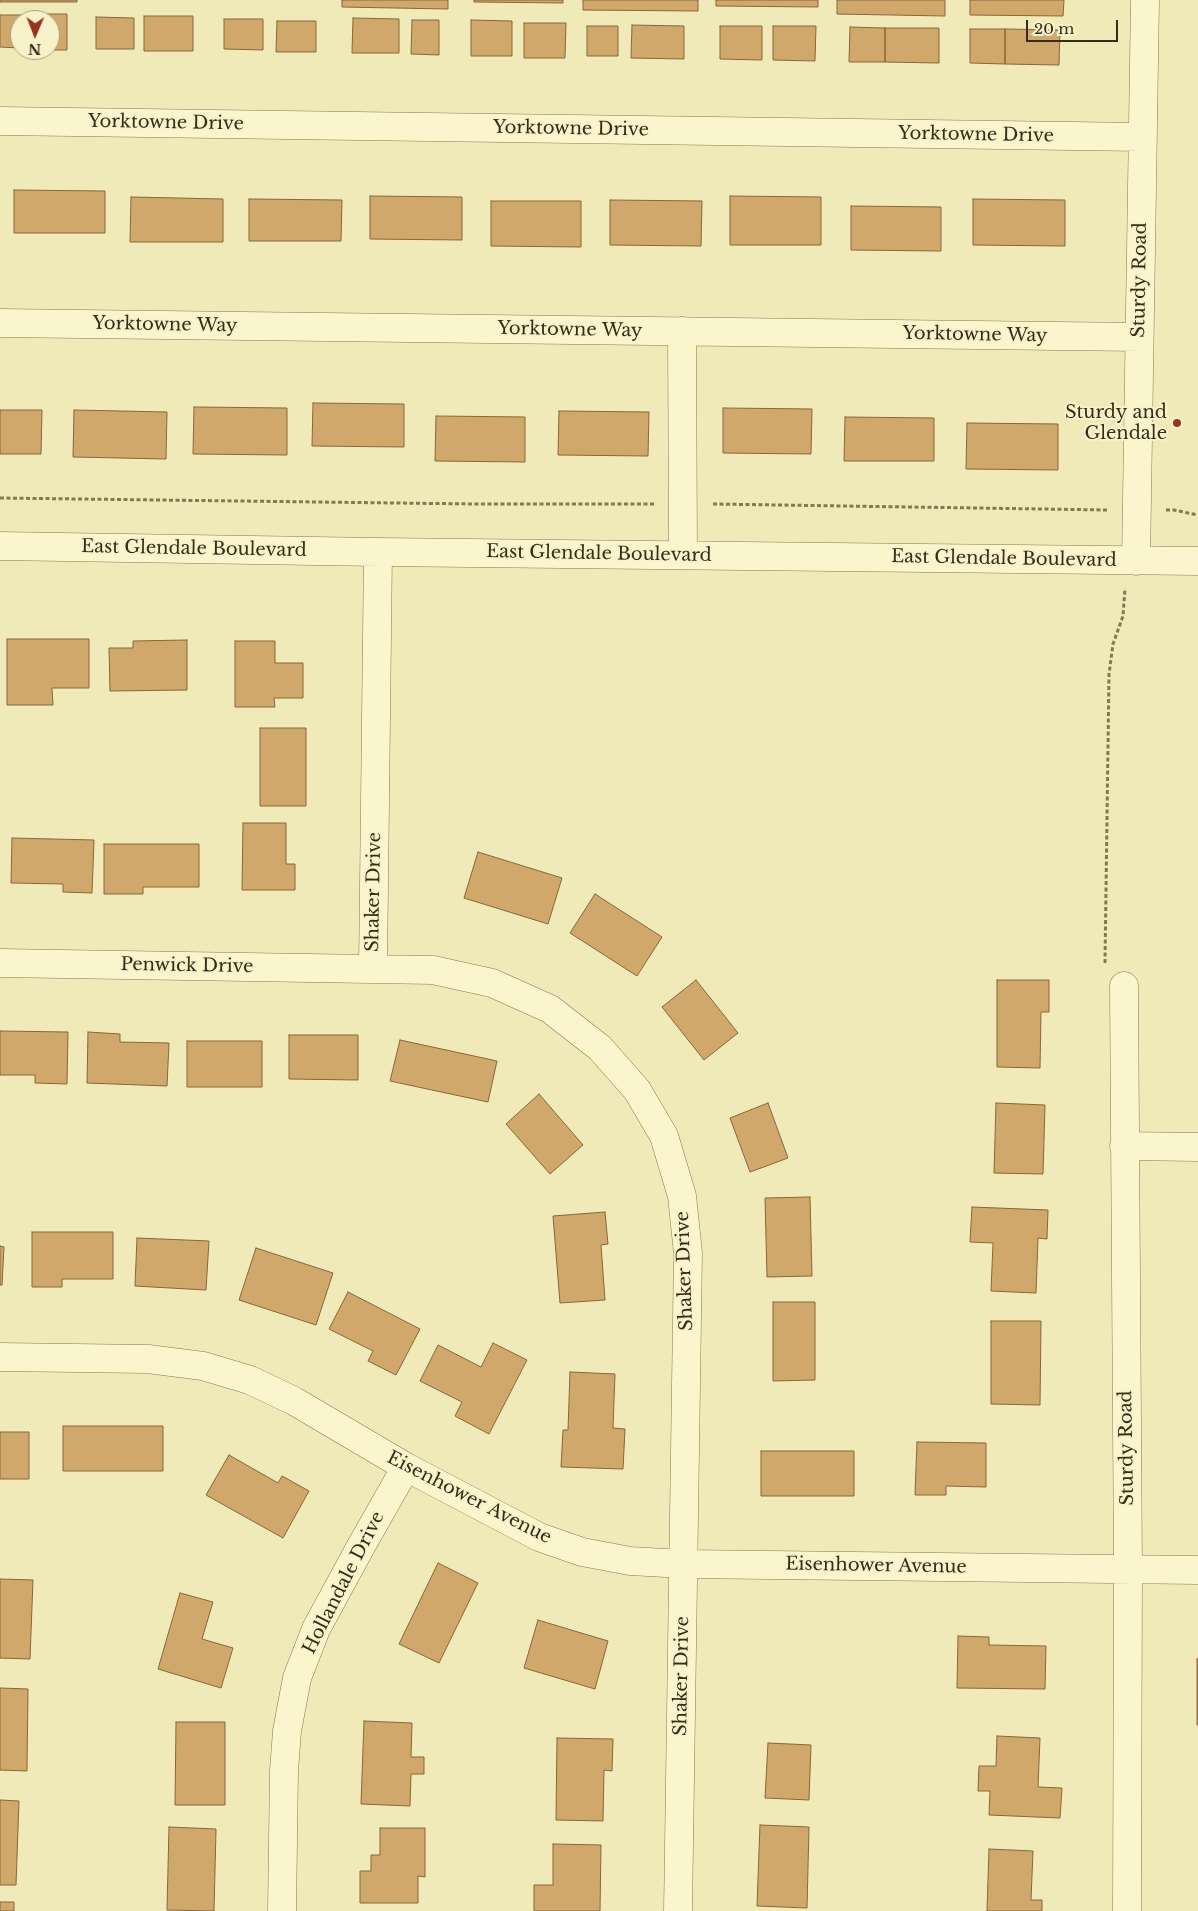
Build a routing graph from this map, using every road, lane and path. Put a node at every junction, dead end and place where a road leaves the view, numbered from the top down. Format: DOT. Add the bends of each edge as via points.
graph roads {
  1 [pos="1145,0"];
  2 [pos="0,121"];
  3 [pos="1142,137"];
  4 [pos="0,323"];
  5 [pos="682,331"];
  6 [pos="1140,337"];
  7 [pos="0,498"];
  8 [pos="683,504"];
  9 [pos="1106,510"];
  10 [pos="1136,510"];
  11 [pos="1198,515"];
  12 [pos="0,546"];
  13 [pos="378,552"];
  14 [pos="683,555"];
  15 [pos="1127,560"];
  16 [pos="1198,561"];
  17 [pos="0,963"];
  18 [pos="373,968"];
  19 [pos="1124,986"];
  20 [pos="1124,1146"];
  21 [pos="1198,1147"];
  22 [pos="0,1357"];
  23 [pos="406,1468"];
  24 [pos="684,1564"];
  25 [pos="1128,1569"];
  26 [pos="1198,1570"];
  27 [pos="282,1911"];
  28 [pos="678,1911"];
  29 [pos="1127,1911"];
  1 -- 3 [label="street, Sturdy Road"];
  2 -- 3 [label="street, Yorktowne Drive"];
  3 -- 6 [label="street, Sturdy Road"];
  4 -- 5 [label="street, Yorktowne Way"];
  5 -- 6 [label="street, Yorktowne Way"];
  5 -- 8 [label="street"];
  6 -- 10 [label="street, Sturdy Road"];
  7 -- 8 [label="path"];
  8 -- 9 [label="path"];
  8 -- 14 [label="street"];
  9 -- 10 [label="path"];
  9 -- 15 [label="path"];
  10 -- 11 [label="path" via="1174,510"];
  10 -- 15 [label="street, Sturdy Road"];
  12 -- 13 [label="street, East Glendale Boulevard"];
  13 -- 14 [label="street, East Glendale Boulevard"];
  13 -- 18 [label="street, Shaker Drive"];
  14 -- 15 [label="street, East Glendale Boulevard"];
  15 -- 16 [label="street, East Glendale Boulevard"];
  15 -- 19 [label="path" via="1123,616 1113,644 1109,674 1105,986"];
  17 -- 18 [label="street, Penwick Drive"];
  18 -- 24 [label="street, Shaker Drive" via="433,970 492,983 550,1009 600,1048 637,1090 664,1136 682,1196 688,1253"];
  19 -- 20 [label="street, Sturdy Road"];
  20 -- 21 [label="street"];
  20 -- 25 [label="street, Sturdy Road"];
  22 -- 23 [label="street, Eisenhower Avenue" via="148,1359 203,1366 250,1380 294,1401"];
  23 -- 24 [label="street, Eisenhower Avenue" via="539,1538 582,1552 630,1561"];
  23 -- 27 [label="street, Hollandale Drive" via="316,1629 297,1678 287,1730 284,1772"];
  24 -- 25 [label="street, Eisenhower Avenue"];
  24 -- 28 [label="street, Shaker Drive"];
  25 -- 26 [label="street, Eisenhower Avenue"];
  25 -- 29 [label="street, Sturdy Road"];
}
